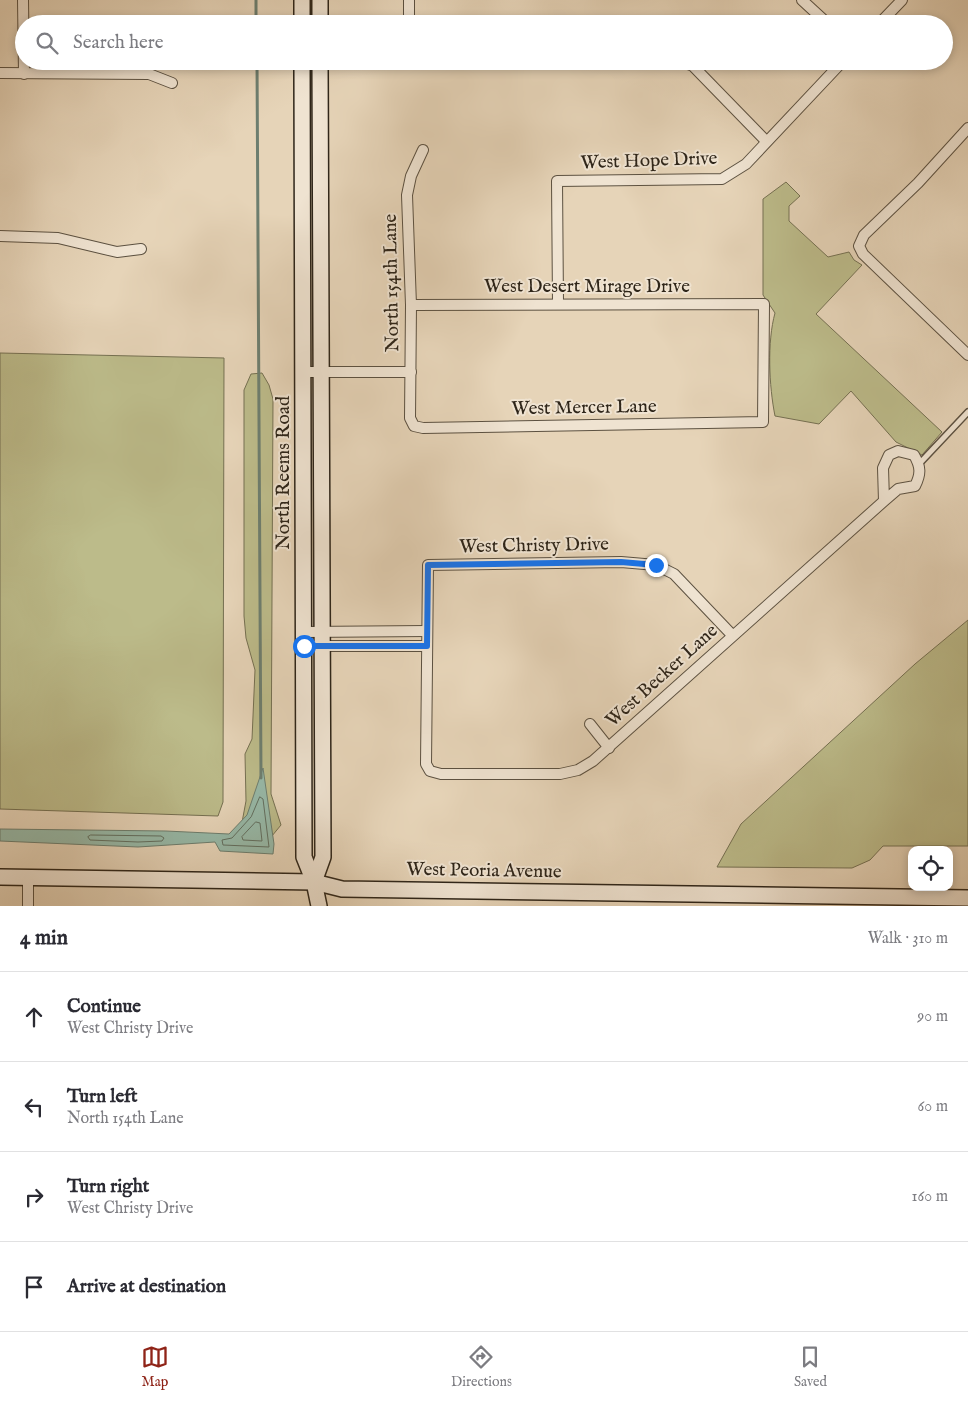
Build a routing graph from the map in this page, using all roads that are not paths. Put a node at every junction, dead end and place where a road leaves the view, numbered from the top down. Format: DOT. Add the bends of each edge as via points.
graph roads {
  1 [pos="23,0"];
  2 [pos="302,0"];
  3 [pos="320,0"];
  4 [pos="408,0"];
  5 [pos="802,0"];
  6 [pos="902,0"];
  7 [pos="23,15"];
  8 [pos="302,15"];
  9 [pos="320,15"];
  10 [pos="409,15"];
  11 [pos="818,15"];
  12 [pos="888,15"];
  13 [pos="24,70"];
  14 [pos="302,70"];
  15 [pos="320,70"];
  16 [pos="697,70"];
  17 [pos="834,70"];
  18 [pos="0,73"];
  19 [pos="24,74"];
  20 [pos="172,84"];
  21 [pos="968,128"];
  22 [pos="766,141"];
  23 [pos="423,150"];
  24 [pos="0,236"];
  25 [pos="141,249"];
  26 [pos="558,304"];
  27 [pos="411,305"];
  28 [pos="967,351"];
  29 [pos="304,372"];
  30 [pos="411,372"];
  31 [pos="322,373"];
  32 [pos="968,412"];
  33 [pos="410,418"];
  34 [pos="763,422"];
  35 [pos="919,464"];
  36 [pos="884,501"];
  37 [pos="374,631"];
  38 [pos="427,631"];
  39 [pos="733,636"];
  40 [pos="305,639"];
  41 [pos="323,639"];
  42 [pos="374,646"];
  43 [pos="427,646"];
  44 [pos="590,724"];
  45 [pos="608,748"];
  46 [pos="0,877"];
  47 [pos="28,877"];
  48 [pos="314,882"];
  49 [pos="968,898"];
  50 [pos="28,906"];
  51 [pos="319,906"];
  1 -- 7 [label="street"];
  2 -- 8 [label="main road"];
  3 -- 9 [label="main road"];
  4 -- 10 [label="street"];
  5 -- 11 [label="street"];
  6 -- 12 [label="street"];
  13 -- 19 [label="street"];
  14 -- 29 [label="main road, North Reems Road"];
  15 -- 31 [label="main road, North Reems Road"];
  16 -- 22 [label="street"];
  17 -- 22 [label="street, West Hope Drive"];
  18 -- 19 [label="street"];
  19 -- 20 [label="street" via="149,74"];
  21 -- 28 [label="street" via="918,183 864,234 859,246 863,254"];
  22 -- 26 [label="street, West Hope Drive" via="746,164 722,179 557,181"];
  23 -- 27 [label="street, North 154th Lane" via="411,176 407,195"];
  24 -- 25 [label="street" via="58,238 117,252"];
  26 -- 27 [label="street, West Desert Mirage Drive"];
  26 -- 34 [label="street, West Desert Mirage Drive" via="764,304"];
  27 -- 30 [label="street, North 154th Lane"];
  29 -- 31 [label="street"];
  29 -- 40 [label="main road, North Reems Road"];
  30 -- 31 [label="street"];
  30 -- 33 [label="street, North 154th Lane"];
  31 -- 41 [label="main road, North Reems Road"];
  32 -- 35 [label="lane"];
  33 -- 34 [label="street, West Mercer Lane" via="414,426 423,428"];
  35 -- 36 [label="street, West Becker Lane" via="920,474 915,486 898,488"];
  35 -- 36 [label="street" via="914,455 905,452 889,455 883,468"];
  36 -- 39 [label="street, West Becker Lane"];
  37 -- 38 [label="street"];
  37 -- 41 [label="street"];
  37 -- 42 [label="street"];
  38 -- 39 [label="street, West Christy Drive" via="428,565 621,562 656,565 674,574"];
  38 -- 43 [label="street"];
  39 -- 45 [label="street, West Becker Lane"];
  40 -- 41 [label="street"];
  40 -- 41 [label="street"];
  40 -- 48 [label="main road, North Reems Road" via="304,857"];
  41 -- 42 [label="street"];
  41 -- 48 [label="main road, North Reems Road" via="323,858"];
  42 -- 43 [label="street"];
  43 -- 45 [label="street, West Becker Lane" via="426,764 430,771 441,774 560,774 578,770"];
  44 -- 45 [label="street"];
  46 -- 47 [label="main road, West Peoria Avenue"];
  47 -- 48 [label="main road, West Peoria Avenue"];
  47 -- 50 [label="street"];
  48 -- 49 [label="main road, West Peoria Avenue" via="352,889"];
  48 -- 51 [label="main road, North Reems Road"];
}
